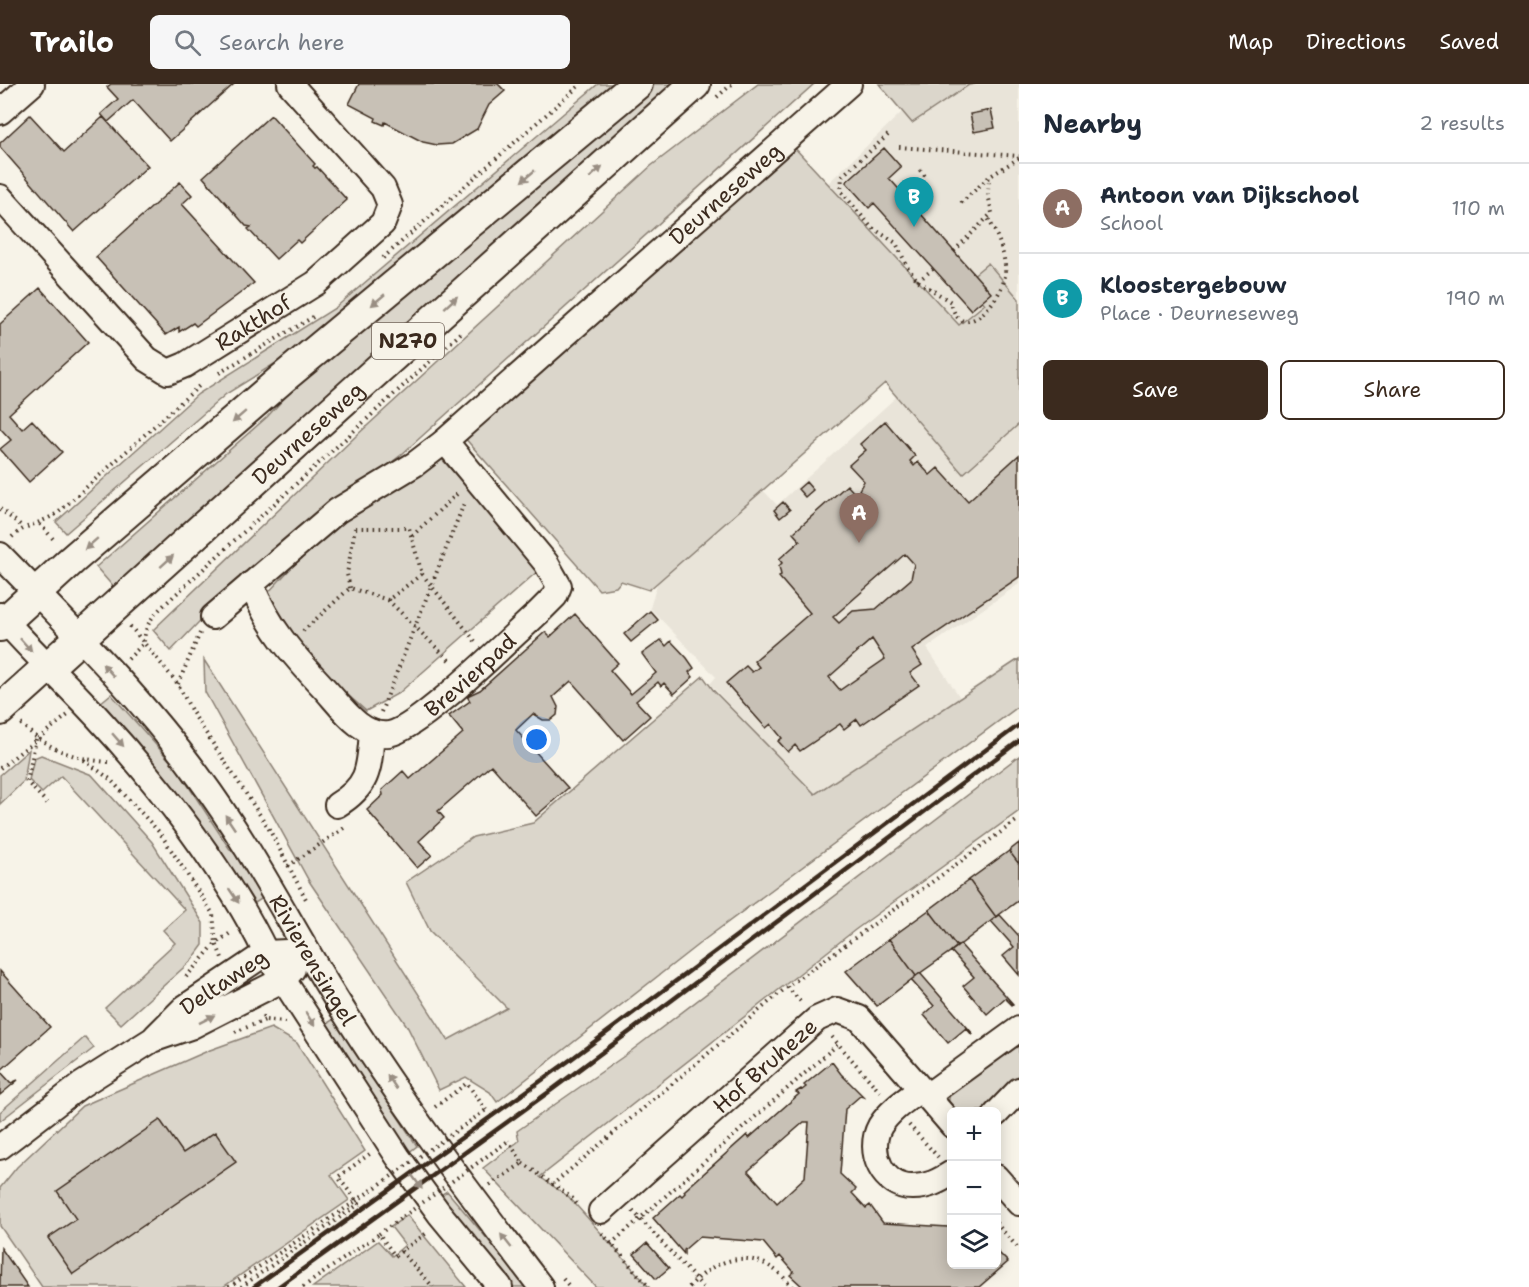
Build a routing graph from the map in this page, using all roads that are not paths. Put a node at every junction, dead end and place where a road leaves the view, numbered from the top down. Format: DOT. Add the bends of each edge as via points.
graph roads {
  1 [pos="290,84"];
  2 [pos="637,84"];
  3 [pos="849,84"];
  4 [pos="705,92"];
  5 [pos="0,197"];
  6 [pos="445,441"];
  7 [pos="0,555"];
  8 [pos="251,584"];
  9 [pos="37,593"];
  10 [pos="213,616"];
  11 [pos="2,621"];
  12 [pos="80,638"];
  13 [pos="48,668"];
  14 [pos="1,709"];
  15 [pos="372,732"];
  16 [pos="341,816"];
  17 [pos="306,951"];
  18 [pos="266,953"];
  19 [pos="284,980"];
  20 [pos="1019,1029"];
  21 [pos="152,1040"];
  22 [pos="1019,1090"];
  23 [pos="924,1093"];
  24 [pos="1001,1109"];
  25 [pos="947,1120"];
  26 [pos="0,1147"];
  27 [pos="947,1169"];
  28 [pos="1001,1183"];
  29 [pos="1019,1203"];
  30 [pos="601,1211"];
  31 [pos="548,1279"];
  32 [pos="500,1287"];
  1 -- 5 [label="street, Rakthof" via="383,188 390,205 383,223 316,282 185,366 168,372 147,359"];
  2 -- 9 [label="main road, N270, one-way" via="283,378"];
  3 -- 6 [label="street, Deurneseweg"];
  12 -- 4 [label="main road, Deurneseweg / N270, one-way"];
  6 -- 8 [label="street, Deurneseweg" via="337,511"];
  6 -- 15 [label="street, Brevierpad" via="546,563 559,586 555,597 419,719 389,734"];
  7 -- 9 [label="street, Rivierensingel"];
  8 -- 10 [label="street, Deurneseweg"];
  8 -- 15 [label="street" via="264,616 286,646 356,723"];
  9 -- 11 [label="main road, N270"];
  9 -- 12 [label="street, Rivierensingel"];
  11 -- 13 [label="street, Rivierensingel, one-way"];
  12 -- 13 [label="main road, Deurneseweg / N270"];
  17 -- 12 [label="street, Rivierensingel, one-way" via="262,871 200,777"];
  13 -- 14 [label="main road, Deurneseweg / N270"];
  13 -- 18 [label="street, Rivierensingel, one-way" via="138,764 207,855 250,920"];
  15 -- 16 [label="street" via="369,772"];
  17 -- 18 [label="street, Deltaweg"];
  17 -- 19 [label="street, Deltaweg"];
  31 -- 17 [label="street, Rivierensingel, one-way" via="426,1133"];
  18 -- 19 [label="street, Rivierensingel"];
  18 -- 21 [label="street, Deltaweg" via="183,1008"];
  21 -- 19 [label="street, Deltaweg, one-way" via="190,1027"];
  19 -- 32 [label="street, Rivierensingel, one-way" via="398,1157"];
  20 -- 23 [label="street"];
  21 -- 26 [label="street, Deltaweg" via="81,1085"];
  22 -- 24 [label="street"];
  23 -- 25 [label="street, Hof Bruheze"];
  23 -- 27 [label="street" via="895,1108 880,1127 874,1145 876,1164 891,1178 910,1187 932,1185"];
  23 -- 30 [label="street, Hof Bruheze" via="859,1018 837,1010 817,1019"];
  28 -- 29 [label="street"];
}
